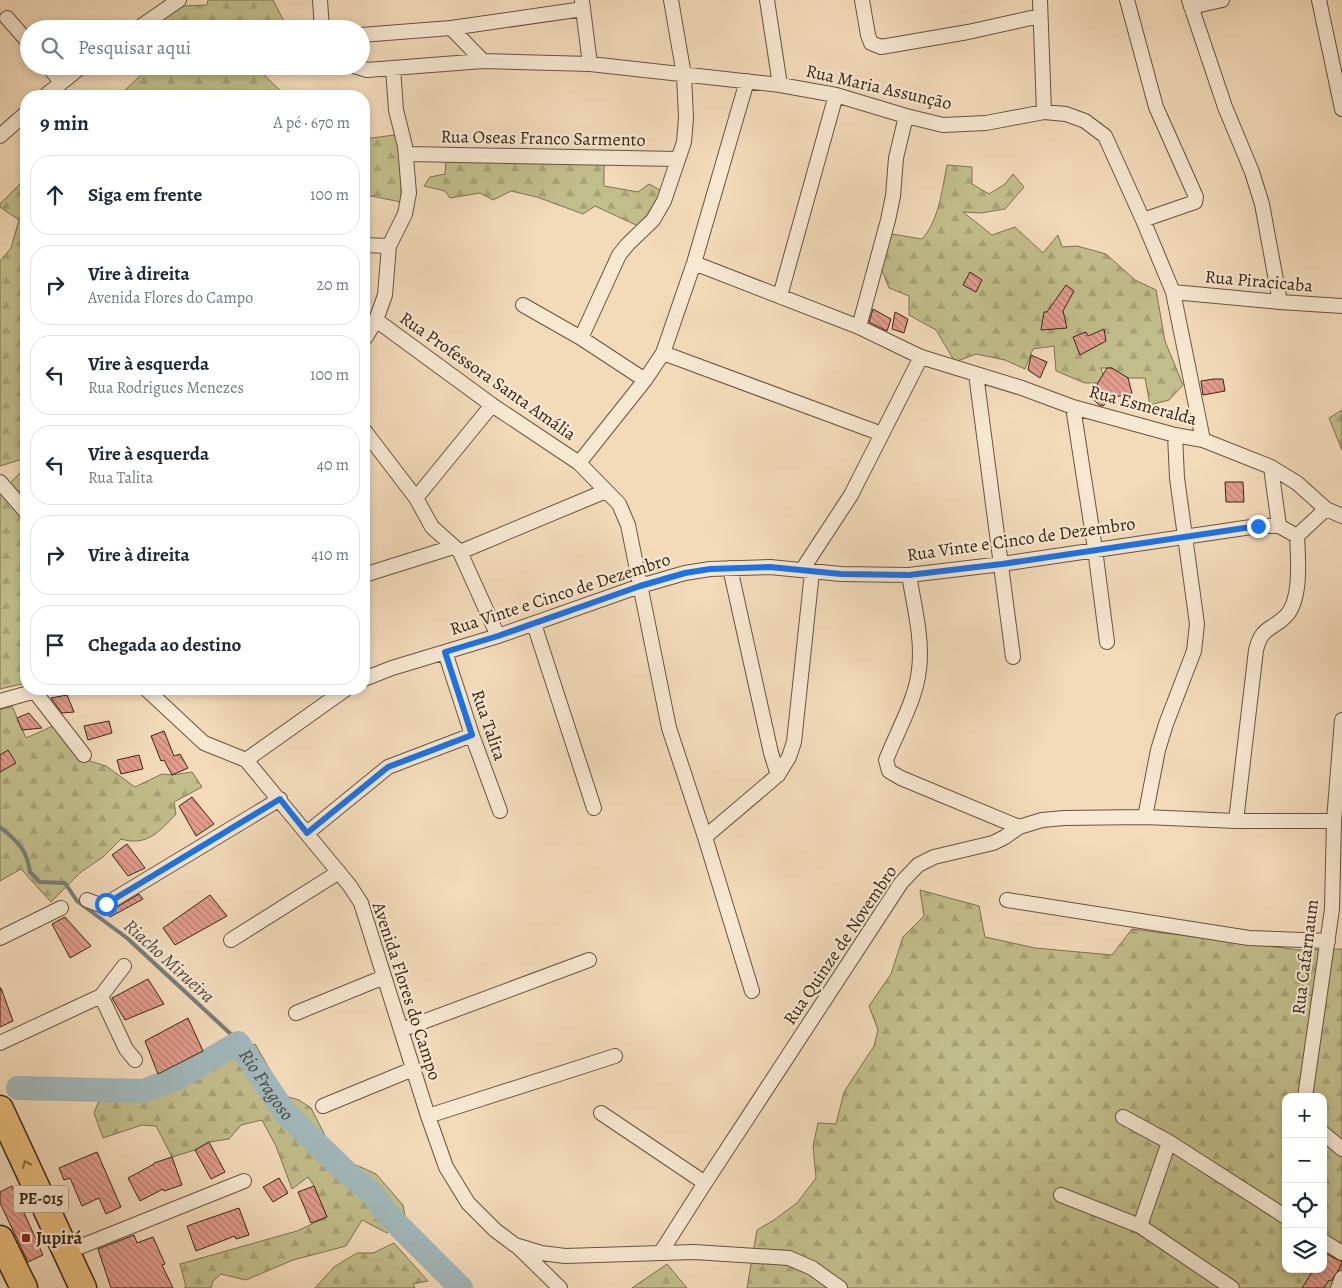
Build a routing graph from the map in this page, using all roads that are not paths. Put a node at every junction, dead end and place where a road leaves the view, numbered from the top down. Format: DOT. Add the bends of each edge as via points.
graph roads {
  1 [pos="179,0"];
  2 [pos="320,0"];
  3 [pos="671,0"];
  4 [pos="767,0"];
  5 [pos="862,0"];
  6 [pos="1040,0"];
  7 [pos="1127,0"];
  8 [pos="1222,0"];
  9 [pos="1320,0"];
  10 [pos="1190,3"];
  11 [pos="582,4"];
  12 [pos="160,5"];
  13 [pos="1040,16"];
  14 [pos="7,18"];
  15 [pos="146,20"];
  16 [pos="321,20"];
  17 [pos="451,28"];
  18 [pos="20,33"];
  19 [pos="370,34"];
  20 [pos="483,61"];
  21 [pos="590,64"];
  22 [pos="393,68"];
  23 [pos="370,70"];
  24 [pos="55,75"];
  25 [pos="70,75"];
  26 [pos="684,75"];
  27 [pos="748,81"];
  28 [pos="61,82"];
  29 [pos="780,85"];
  30 [pos="52,90"];
  31 [pos="836,95"];
  32 [pos="1342,109"];
  33 [pos="1044,112"];
  34 [pos="906,116"];
  35 [pos="20,119"];
  36 [pos="0,136"];
  37 [pos="406,154"];
  38 [pos="678,159"];
  39 [pos="1143,220"];
  40 [pos="370,245"];
  41 [pos="389,246"];
  42 [pos="694,263"];
  43 [pos="1173,292"];
  44 [pos="780,296"];
  45 [pos="1280,302"];
  46 [pos="523,305"];
  47 [pos="1342,306"];
  48 [pos="376,320"];
  49 [pos="859,327"];
  50 [pos="370,330"];
  51 [pos="581,338"];
  52 [pos="663,353"];
  53 [pos="921,357"];
  54 [pos="976,374"];
  55 [pos="645,380"];
  56 [pos="492,405"];
  57 [pos="1073,407"];
  58 [pos="882,434"];
  59 [pos="1175,435"];
  60 [pos="370,438"];
  61 [pos="1203,440"];
  62 [pos="579,463"];
  63 [pos="1271,467"];
  64 [pos="0,482"];
  65 [pos="606,491"];
  66 [pos="20,497"];
  67 [pos="416,498"];
  68 [pos="16,502"];
  69 [pos="20,506"];
  70 [pos="1326,509"];
  71 [pos="1342,516"];
  72 [pos="1279,526"];
  73 [pos="1184,536"];
  74 [pos="1297,536"];
  75 [pos="457,549"];
  76 [pos="1095,549"];
  77 [pos="1002,564"];
  78 [pos="730,568"];
  79 [pos="807,571"];
  80 [pos="370,573"];
  81 [pos="909,575"];
  82 [pos="640,586"];
  83 [pos="534,624"];
  84 [pos="498,636"];
  85 [pos="1107,642"];
  86 [pos="445,652"];
  87 [pos="1013,657"];
  88 [pos="370,677"];
  89 [pos="22,695"];
  90 [pos="43,695"];
  91 [pos="152,695"];
  92 [pos="338,695"];
  93 [pos="0,701"];
  94 [pos="1342,720"];
  95 [pos="472,735"];
  96 [pos="84,755"];
  97 [pos="246,760"];
  98 [pos="778,775"];
  99 [pos="280,799"];
  100 [pos="594,808"];
  101 [pos="500,811"];
  102 [pos="1145,817"];
  103 [pos="1236,821"];
  104 [pos="1334,821"];
  105 [pos="1019,827"];
  106 [pos="307,833"];
  107 [pos="705,837"];
  108 [pos="339,872"];
  109 [pos="87,900"];
  110 [pos="1007,900"];
  111 [pos="61,908"];
  112 [pos="0,938"];
  113 [pos="231,940"];
  114 [pos="1328,941"];
  115 [pos="589,960"];
  116 [pos="124,966"];
  117 [pos="384,977"];
  118 [pos="752,991"];
  119 [pos="101,996"];
  120 [pos="296,1012"];
  121 [pos="401,1030"];
  122 [pos="0,1043"];
  123 [pos="615,1056"];
  124 [pos="135,1060"];
  125 [pos="413,1069"];
  126 [pos="1306,1093"];
  127 [pos="323,1106"];
  128 [pos="0,1109"];
  129 [pos="601,1112"];
  130 [pos="428,1116"];
  131 [pos="1123,1117"];
  132 [pos="1327,1136"];
  133 [pos="1169,1142"];
  134 [pos="1342,1149"];
  135 [pos="244,1181"];
  136 [pos="705,1183"];
  137 [pos="1061,1195"];
  138 [pos="1282,1214"];
  139 [pos="1140,1226"];
  140 [pos="0,1239"];
  141 [pos="1327,1244"];
  142 [pos="516,1245"];
  143 [pos="67,1252"];
  144 [pos="661,1252"];
  145 [pos="1342,1254"];
  146 [pos="12,1276"];
  147 [pos="1342,1278"];
  148 [pos="84,1288"];
  149 [pos="560,1288"];
  150 [pos="840,1288"];
  151 [pos="1232,1288"];
  152 [pos="1338,1288"];
  1 -- 12 [label="street"];
  2 -- 16 [label="street"];
  3 -- 26 [label="street"];
  4 -- 29 [label="street"];
  5 -- 13 [label="street" via="871,43 881,47"];
  6 -- 13 [label="street"];
  7 -- 39 [label="street" via="1156,108 1196,197 1195,202"];
  8 -- 10 [label="street"];
  9 -- 32 [label="street"];
  10 -- 45 [label="street" via="1262,204"];
  11 -- 17 [label="street"];
  11 -- 21 [label="street"];
  12 -- 15 [label="street"];
  13 -- 33 [label="street"];
  14 -- 18 [label="street"];
  17 -- 19 [label="street"];
  17 -- 20 [label="street"];
  20 -- 21 [label="street, Rua Maria Assunção"];
  20 -- 22 [label="street, Rua Maria Assunção"];
  21 -- 26 [label="street, Rua Maria Assunção"];
  22 -- 23 [label="street, Rua Maria Assunção"];
  22 -- 37 [label="street" via="396,110"];
  24 -- 28 [label="street"];
  25 -- 28 [label="street"];
  26 -- 27 [label="street, Rua Maria Assunção"];
  26 -- 38 [label="street" via="686,118 684,142"];
  27 -- 29 [label="street, Rua Maria Assunção"];
  27 -- 42 [label="street"];
  28 -- 30 [label="street"];
  29 -- 31 [label="street, Rua Maria Assunção"];
  31 -- 34 [label="street, Rua Maria Assunção"];
  31 -- 44 [label="street"];
  33 -- 34 [label="street, Rua Maria Assunção" via="986,123 943,125"];
  33 -- 39 [label="street, Rua Maria Assunção" via="1066,114 1085,121 1105,136"];
  34 -- 49 [label="street" via="896,158 888,220"];
  35 -- 36 [label="street"];
  37 -- 38 [label="street, Rua Oseas Franco Sarmento"];
  37 -- 41 [label="street" via="409,193 405,214"];
  38 -- 51 [label="street" via="664,201 653,220 619,255"];
  39 -- 43 [label="street, Rua Maria Assunção"];
  40 -- 41 [label="street"];
  41 -- 48 [label="street" via="385,296"];
  42 -- 44 [label="street, Rua Esmeralda"];
  42 -- 52 [label="street"];
  43 -- 45 [label="street, Rua Piracicaba"];
  43 -- 61 [label="street, Rua Maria Assunção"];
  44 -- 49 [label="street, Rua Esmeralda"];
  45 -- 47 [label="street, Rua Piracicaba"];
  46 -- 51 [label="street"];
  48 -- 50 [label="street"];
  48 -- 56 [label="street, Rua Professora Santa Amália"];
  49 -- 53 [label="street, Rua Esmeralda"];
  51 -- 55 [label="street"];
  52 -- 55 [label="street"];
  52 -- 58 [label="street"];
  53 -- 54 [label="street, Rua Esmeralda"];
  53 -- 58 [label="street"];
  54 -- 57 [label="street, Rua Esmeralda"];
  54 -- 77 [label="street"];
  55 -- 62 [label="street"];
  56 -- 62 [label="street, Rua Professora Santa Amália"];
  56 -- 67 [label="street"];
  57 -- 59 [label="street, Rua Esmeralda"];
  57 -- 76 [label="street"];
  58 -- 79 [label="street"];
  59 -- 61 [label="street, Rua Esmeralda"];
  59 -- 73 [label="street"];
  60 -- 67 [label="street"];
  61 -- 63 [label="street, Rua Esmeralda"];
  62 -- 65 [label="street, Rua Professora Santa Amália"];
  63 -- 70 [label="street, Rua Esmeralda" via="1297,483"];
  63 -- 72 [label="street"];
  64 -- 68 [label="street"];
  65 -- 75 [label="street"];
  65 -- 82 [label="street, Rua Professora Santa Amália" via="619,504 628,525"];
  66 -- 68 [label="street"];
  67 -- 75 [label="street" via="432,528"];
  68 -- 69 [label="street"];
  70 -- 71 [label="street, Rua Esmeralda"];
  70 -- 74 [label="street"];
  72 -- 73 [label="street, Rua Vinte e Cinco de Dezembro"];
  72 -- 74 [label="street"];
  73 -- 76 [label="street, Rua Vinte e Cinco de Dezembro"];
  73 -- 102 [label="street" via="1197,624 1194,651 1158,750"];
  74 -- 103 [label="street" via="1299,566 1291,608 1258,640"];
  75 -- 80 [label="street"];
  75 -- 84 [label="street"];
  76 -- 77 [label="street, Rua Vinte e Cinco de Dezembro"];
  76 -- 85 [label="street"];
  77 -- 81 [label="street, Rua Vinte e Cinco de Dezembro"];
  77 -- 87 [label="street"];
  78 -- 79 [label="street, Rua Vinte e Cinco de Dezembro" via="770,567"];
  78 -- 82 [label="street, Rua Vinte e Cinco de Dezembro" via="685,573"];
  78 -- 98 [label="street"];
  79 -- 81 [label="street, Rua Vinte e Cinco de Dezembro"];
  79 -- 98 [label="street" via="794,742"];
  81 -- 105 [label="street" via="919,632 919,671 886,760 889,771"];
  82 -- 83 [label="street, Rua Vinte e Cinco de Dezembro"];
  82 -- 107 [label="street, Rua Professora Santa Amália" via="669,728"];
  83 -- 84 [label="street, Rua Vinte e Cinco de Dezembro"];
  83 -- 100 [label="street"];
  84 -- 86 [label="street, Rua Vinte e Cinco de Dezembro"];
  86 -- 88 [label="street, Rua Vinte e Cinco de Dezembro"];
  86 -- 95 [label="street, Rua Talita"];
  89 -- 93 [label="street"];
  90 -- 96 [label="street"];
  91 -- 97 [label="street, Avenida Flores do Campo" via="204,743"];
  92 -- 97 [label="street"];
  94 -- 104 [label="street, Rua Cafarnaum"];
  95 -- 101 [label="street, Rua Talita"];
  95 -- 106 [label="street" via="388,767"];
  97 -- 99 [label="street, Avenida Flores do Campo"];
  98 -- 107 [label="street"];
  99 -- 106 [label="street, Avenida Flores do Campo"];
  99 -- 109 [label="street" via="106,904"];
  102 -- 103 [label="street, Rua Quinze de Novembro"];
  102 -- 105 [label="street, Rua Quinze de Novembro" via="1064,818"];
  103 -- 104 [label="street, Rua Quinze de Novembro"];
  104 -- 114 [label="street, Rua Cafarnaum"];
  105 -- 136 [label="street, Rua Quinze de Novembro" via="993,843 934,857 918,865 901,883"];
  106 -- 108 [label="street, Avenida Flores do Campo"];
  107 -- 118 [label="street, Rua Professora Santa Amália"];
  108 -- 113 [label="street"];
  108 -- 117 [label="street, Avenida Flores do Campo" via="360,903"];
  110 -- 114 [label="street" via="1249,938"];
  111 -- 112 [label="street"];
  114 -- 126 [label="street, Rua Cafarnaum"];
  115 -- 121 [label="street"];
  116 -- 119 [label="street"];
  117 -- 120 [label="street"];
  117 -- 121 [label="street, Avenida Flores do Campo"];
  119 -- 122 [label="street"];
  119 -- 124 [label="street" via="126,1049"];
  121 -- 125 [label="street, Avenida Flores do Campo"];
  123 -- 130 [label="street"];
  125 -- 127 [label="street"];
  125 -- 130 [label="street, Avenida Flores do Campo"];
  143 -- 128 [label="highway, PE-015, one-way"];
  129 -- 136 [label="street"];
  130 -- 142 [label="street, Avenida Flores do Campo" via="446,1167 468,1203 495,1230"];
  131 -- 133 [label="street"];
  132 -- 134 [label="street"];
  133 -- 138 [label="street"];
  133 -- 139 [label="street"];
  135 -- 143 [label="street"];
  136 -- 144 [label="street, Rua Quinze de Novembro"];
  137 -- 139 [label="street"];
  139 -- 151 [label="street"];
  140 -- 146 [label="highway"];
  141 -- 145 [label="street"];
  142 -- 144 [label="street, Avenida Flores do Campo" via="565,1256"];
  142 -- 149 [label="street, Avenida Flores do Campo"];
  143 -- 148 [label="highway, PE-015"];
  144 -- 150 [label="street, Avenida Flores do Campo" via="789,1258 812,1268"];
  147 -- 152 [label="street"];
}
